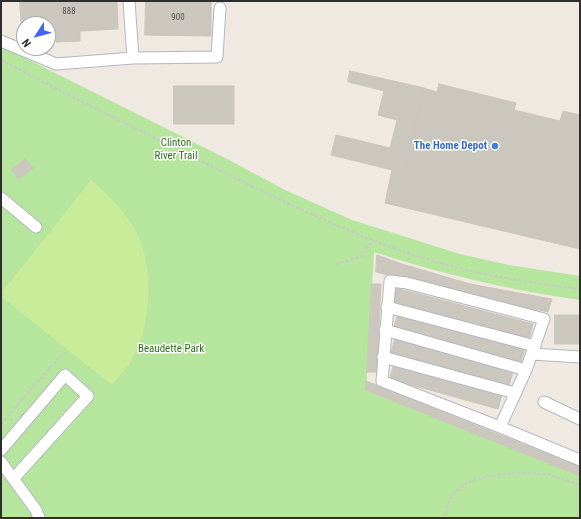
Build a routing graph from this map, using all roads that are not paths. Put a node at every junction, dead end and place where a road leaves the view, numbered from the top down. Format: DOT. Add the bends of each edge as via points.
graph roads {
  1 [pos="129,1"];
  2 [pos="220,8"];
  3 [pos="1,40"];
  4 [pos="133,58"];
  5 [pos="1,198"];
  6 [pos="36,227"];
  7 [pos="387,307"];
  8 [pos="385,330"];
  9 [pos="534,350"];
  10 [pos="383,357"];
  11 [pos="580,357"];
  12 [pos="526,370"];
  13 [pos="515,393"];
  14 [pos="544,402"];
  15 [pos="580,419"];
  16 [pos="500,426"];
  17 [pos="1,450"];
  18 [pos="580,460"];
  19 [pos="1,462"];
  20 [pos="13,479"];
  21 [pos="39,518"];
  1 -- 4 [label="lane"];
  2 -- 4 [label="lane" via="217,57"];
  3 -- 4 [label="lane" via="56,64"];
  5 -- 6 [label="lane"];
  7 -- 8 [label="lane"];
  7 -- 9 [label="lane"];
  7 -- 9 [label="lane" via="390,281 407,283 544,319"];
  8 -- 10 [label="lane"];
  8 -- 12 [label="lane"];
  9 -- 11 [label="lane"];
  9 -- 12 [label="lane"];
  10 -- 13 [label="lane"];
  10 -- 16 [label="lane" via="382,381"];
  12 -- 13 [label="lane"];
  13 -- 16 [label="lane"];
  14 -- 15 [label="lane"];
  16 -- 18 [label="lane"];
  17 -- 20 [label="lane" via="66,375 88,396"];
  19 -- 20 [label="lane"];
  20 -- 21 [label="lane"];
}
